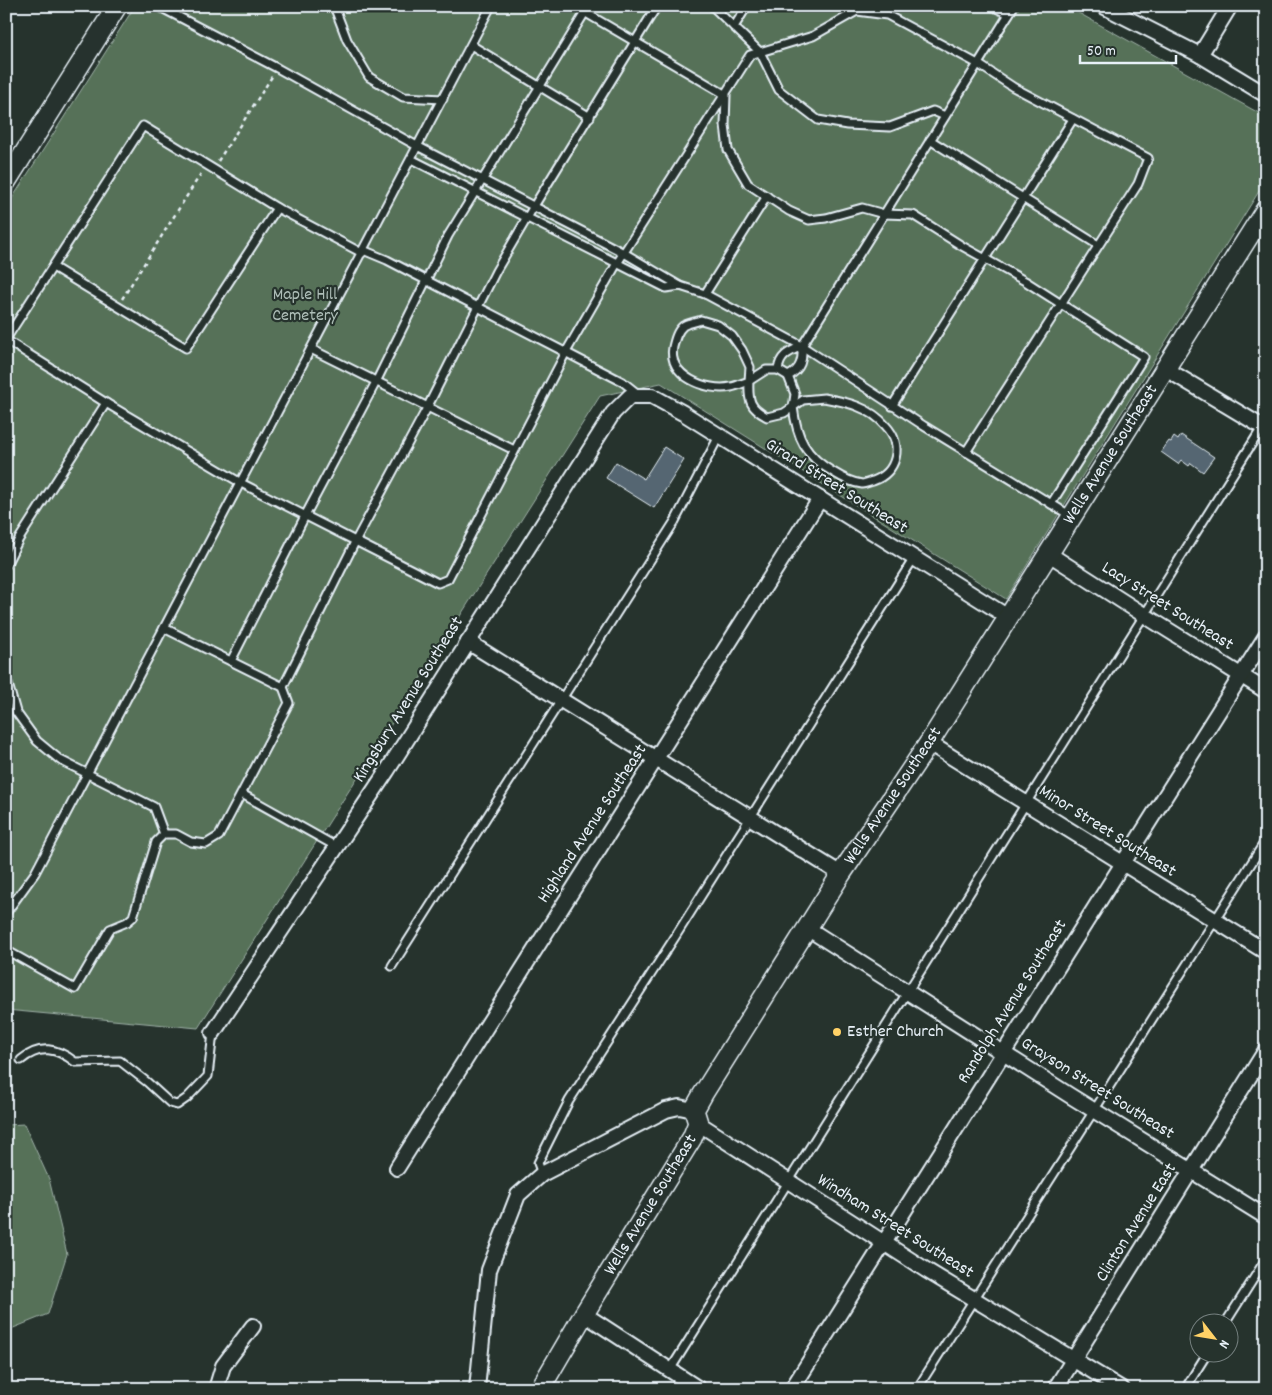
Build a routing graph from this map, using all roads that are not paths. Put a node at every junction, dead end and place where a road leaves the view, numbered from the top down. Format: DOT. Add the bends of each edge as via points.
graph roads {
  1 [pos="117,6"];
  2 [pos="158,6"];
  3 [pos="334,6"];
  4 [pos="491,6"];
  5 [pos="574,6"];
  6 [pos="657,6"];
  7 [pos="712,6"];
  8 [pos="747,6"];
  9 [pos="992,6"];
  10 [pos="1014,6"];
  11 [pos="1103,6"];
  12 [pos="1230,6"];
  13 [pos="587,9"];
  14 [pos="1009,14"];
  15 [pos="734,27"];
  16 [pos="636,42"];
  17 [pos="471,45"];
  18 [pos="760,52"];
  19 [pos="1200,55"];
  20 [pos="978,64"];
  21 [pos="539,88"];
  22 [pos="726,95"];
  23 [pos="1266,95"];
  24 [pos="443,99"];
  25 [pos="945,116"];
  26 [pos="590,118"];
  27 [pos="1073,119"];
  28 [pos="930,140"];
  29 [pos="417,146"];
  30 [pos="411,159"];
  31 [pos="482,179"];
  32 [pos="6,182"];
  33 [pos="475,191"];
  34 [pos="767,196"];
  35 [pos="1023,198"];
  36 [pos="534,206"];
  37 [pos="277,208"];
  38 [pos="1266,209"];
  39 [pos="884,214"];
  40 [pos="527,218"];
  41 [pos="1098,246"];
  42 [pos="362,252"];
  43 [pos="624,254"];
  44 [pos="984,259"];
  45 [pos="616,265"];
  46 [pos="52,267"];
  47 [pos="427,280"];
  48 [pos="680,286"];
  49 [pos="705,294"];
  50 [pos="1061,304"];
  51 [pos="479,307"];
  52 [pos="6,339"];
  53 [pos="802,346"];
  54 [pos="311,349"];
  55 [pos="566,352"];
  56 [pos="1166,369"];
  57 [pos="778,370"];
  58 [pos="788,376"];
  59 [pos="750,381"];
  60 [pos="376,382"];
  61 [pos="641,396"];
  62 [pos="106,403"];
  63 [pos="892,406"];
  64 [pos="793,407"];
  65 [pos="427,408"];
  66 [pos="1265,426"];
  67 [pos="719,436"];
  68 [pos="514,450"];
  69 [pos="966,452"];
  70 [pos="241,483"];
  71 [pos="820,499"];
  72 [pos="1051,504"];
  73 [pos="305,516"];
  74 [pos="1072,517"];
  75 [pos="355,542"];
  76 [pos="1049,554"];
  77 [pos="914,558"];
  78 [pos="6,566"];
  79 [pos="1144,615"];
  80 [pos="1008,617"];
  81 [pos="164,628"];
  82 [pos="1266,636"];
  83 [pos="468,642"];
  84 [pos="231,660"];
  85 [pos="1241,675"];
  86 [pos="6,677"];
  87 [pos="283,687"];
  88 [pos="1266,691"];
  89 [pos="561,700"];
  90 [pos="929,743"];
  91 [pos="657,759"];
  92 [pos="87,774"];
  93 [pos="242,794"];
  94 [pos="1026,804"];
  95 [pos="751,818"];
  96 [pos="164,834"];
  97 [pos="1266,840"];
  98 [pos="337,847"];
  99 [pos="1122,863"];
  100 [pos="841,874"];
  101 [pos="6,913"];
  102 [pos="1214,920"];
  103 [pos="807,928"];
  104 [pos="6,950"];
  105 [pos="1266,952"];
  106 [pos="392,966"];
  107 [pos="907,992"];
  108 [pos="212,1033"];
  109 [pos="1266,1050"];
  110 [pos="1002,1053"];
  111 [pos="21,1060"];
  112 [pos="1094,1110"];
  113 [pos="696,1117"];
  114 [pos="397,1168"];
  115 [pos="1192,1170"];
  116 [pos="542,1174"];
  117 [pos="788,1181"];
  118 [pos="1266,1217"];
  119 [pos="884,1242"];
  120 [pos="1266,1259"];
  121 [pos="974,1299"];
  122 [pos="1232,1312"];
  123 [pos="584,1314"];
  124 [pos="253,1326"];
  125 [pos="1074,1358"];
  126 [pos="1202,1362"];
  127 [pos="670,1370"];
  128 [pos="216,1389"];
  129 [pos="477,1389"];
  130 [pos="540,1389"];
  131 [pos="699,1389"];
  132 [pos="792,1389"];
  133 [pos="917,1389"];
  134 [pos="1055,1389"];
  135 [pos="1122,1389"];
  136 [pos="1185,1389"];
  1 -- 32 [label="street"];
  2 -- 29 [label="lane"];
  3 -- 24 [label="lane" via="347,40 369,77 403,97"];
  4 -- 17 [label="lane"];
  5 -- 13 [label="lane"];
  6 -- 16 [label="lane"];
  7 -- 15 [label="lane"];
  8 -- 15 [label="lane"];
  9 -- 14 [label="lane"];
  10 -- 14 [label="lane"];
  11 -- 19 [label="street"];
  12 -- 19 [label="street"];
  13 -- 16 [label="lane"];
  13 -- 21 [label="lane"];
  14 -- 20 [label="lane"];
  15 -- 18 [label="lane"];
  16 -- 22 [label="lane"];
  16 -- 26 [label="lane"];
  17 -- 21 [label="lane"];
  17 -- 24 [label="lane"];
  18 -- 20 [label="lane" via="813,36 857,11 887,15"];
  18 -- 22 [label="lane" via="750,55"];
  18 -- 25 [label="lane" via="779,90 818,120 890,127 933,111"];
  19 -- 23 [label="street"];
  20 -- 25 [label="lane"];
  20 -- 27 [label="lane"];
  21 -- 26 [label="lane"];
  21 -- 31 [label="lane"];
  22 -- 34 [label="lane" via="728,150 748,184"];
  22 -- 43 [label="lane"];
  24 -- 29 [label="lane"];
  25 -- 28 [label="lane"];
  26 -- 36 [label="lane"];
  27 -- 35 [label="lane"];
  27 -- 41 [label="lane" via="1148,158 1138,184"];
  28 -- 35 [label="lane"];
  28 -- 39 [label="lane"];
  29 -- 30 [label="lane"];
  29 -- 31 [label="lane"];
  30 -- 33 [label="lane"];
  30 -- 42 [label="lane"];
  31 -- 33 [label="lane"];
  31 -- 36 [label="lane"];
  33 -- 40 [label="lane"];
  33 -- 47 [label="lane"];
  34 -- 39 [label="lane" via="809,220 862,208"];
  34 -- 49 [label="lane"];
  35 -- 41 [label="lane"];
  35 -- 44 [label="lane"];
  36 -- 40 [label="lane"];
  36 -- 43 [label="lane"];
  37 -- 42 [label="lane"];
  37 -- 46 [label="lane" via="186,348"];
  37 -- 46 [label="lane" via="143,126"];
  38 -- 56 [label="street, Wells Avenue Southeast"];
  39 -- 44 [label="lane" via="913,215"];
  39 -- 53 [label="lane"];
  40 -- 45 [label="lane"];
  40 -- 51 [label="lane"];
  41 -- 50 [label="lane"];
  42 -- 47 [label="lane"];
  42 -- 54 [label="lane"];
  43 -- 45 [label="lane"];
  43 -- 48 [label="lane"];
  44 -- 50 [label="lane"];
  44 -- 63 [label="lane"];
  45 -- 48 [label="lane" via="666,288"];
  45 -- 55 [label="lane"];
  46 -- 52 [label="lane"];
  47 -- 51 [label="lane"];
  47 -- 60 [label="lane"];
  48 -- 49 [label="lane"];
  49 -- 53 [label="lane"];
  50 -- 69 [label="lane"];
  50 -- 72 [label="lane" via="1144,357"];
  51 -- 55 [label="lane"];
  51 -- 65 [label="lane"];
  52 -- 62 [label="lane"];
  53 -- 57 [label="lane" via="779,362"];
  53 -- 58 [label="lane" via="800,366"];
  53 -- 63 [label="lane"];
  54 -- 60 [label="lane"];
  54 -- 70 [label="lane"];
  55 -- 61 [label="lane"];
  55 -- 68 [label="lane"];
  56 -- 66 [label="street"];
  56 -- 74 [label="street, Wells Avenue Southeast"];
  57 -- 58 [label="lane"];
  57 -- 59 [label="lane" via="766,370"];
  58 -- 64 [label="lane" via="795,394"];
  59 -- 59 [label="lane" via="750,368 742,350 718,325 702,320 684,325 675,337 672,353 677,368 685,377 700,384 730,388"];
  59 -- 64 [label="lane" via="748,393 752,406 758,412 767,417"];
  60 -- 65 [label="lane"];
  60 -- 73 [label="lane"];
  61 -- 67 [label="street, Girard Street Southeast" via="652,396"];
  61 -- 83 [label="street, Kingsbury Avenue Southeast" via="630,396 613,413"];
  62 -- 70 [label="lane"];
  62 -- 78 [label="lane" via="19,539"];
  63 -- 69 [label="lane"];
  64 -- 64 [label="lane" via="800,441 824,467 862,484 880,478 892,468 897,453 893,437 887,426 871,413 856,405 824,398 804,400"];
  65 -- 68 [label="lane"];
  65 -- 75 [label="lane"];
  66 -- 79 [label="lane"];
  67 -- 71 [label="street, Girard Street Southeast"];
  67 -- 89 [label="lane" via="675,521"];
  68 -- 75 [label="lane" via="448,579 438,584"];
  69 -- 72 [label="lane"];
  70 -- 73 [label="lane"];
  70 -- 81 [label="lane"];
  71 -- 77 [label="street, Girard Street Southeast"];
  71 -- 91 [label="street, Highland Avenue Southeast"];
  72 -- 74 [label="lane"];
  73 -- 75 [label="lane"];
  73 -- 84 [label="lane"];
  74 -- 76 [label="street, Wells Avenue Southeast"];
  75 -- 87 [label="lane"];
  76 -- 79 [label="street, Lacy Street Southeast"];
  76 -- 80 [label="street, Wells Avenue Southeast"];
  77 -- 80 [label="street, Girard Street Southeast"];
  77 -- 95 [label="lane"];
  79 -- 85 [label="street, Lacy Street Southeast"];
  79 -- 94 [label="lane"];
  80 -- 90 [label="street, Wells Avenue Southeast"];
  81 -- 84 [label="lane"];
  81 -- 92 [label="lane"];
  82 -- 85 [label="street, Randolph Avenue Southeast"];
  83 -- 89 [label="street"];
  83 -- 98 [label="street, Kingsbury Avenue Southeast"];
  84 -- 87 [label="lane"];
  85 -- 88 [label="street, Lacy Street Southeast"];
  85 -- 99 [label="street, Randolph Avenue Southeast"];
  86 -- 92 [label="lane" via="16,712 38,741 60,760"];
  87 -- 93 [label="lane" via="289,703"];
  89 -- 91 [label="street"];
  89 -- 106 [label="lane"];
  90 -- 94 [label="street, Minor Street Southeast"];
  90 -- 100 [label="street, Wells Avenue Southeast"];
  91 -- 95 [label="street"];
  91 -- 114 [label="street, Highland Avenue Southeast"];
  92 -- 96 [label="lane" via="154,807"];
  92 -- 101 [label="lane" via="35,873"];
  93 -- 96 [label="lane" via="219,836 206,844 191,842 176,834"];
  93 -- 98 [label="lane"];
  94 -- 99 [label="street, Minor Street Southeast"];
  94 -- 107 [label="lane"];
  95 -- 100 [label="street"];
  95 -- 116 [label="lane" via="569,1102 538,1163"];
  96 -- 104 [label="lane" via="152,850 133,917 110,929 75,989"];
  97 -- 102 [label="lane"];
  98 -- 108 [label="street, Kingsbury Avenue Southeast"];
  99 -- 102 [label="street, Minor Street Southeast"];
  99 -- 110 [label="street, Randolph Avenue Southeast"];
  100 -- 103 [label="street, Wells Avenue Southeast"];
  102 -- 105 [label="street, Minor Street Southeast"];
  102 -- 112 [label="lane"];
  103 -- 107 [label="street, Grayson Street Southeast"];
  103 -- 113 [label="street, Wells Avenue Southeast"];
  107 -- 110 [label="street, Grayson Street Southeast"];
  107 -- 117 [label="lane"];
  108 -- 111 [label="lane" via="208,1076 177,1105 170,1103 120,1061 75,1062 64,1053 47,1048 28,1054"];
  109 -- 115 [label="street, Clinton Avenue East"];
  110 -- 112 [label="street, Grayson Street Southeast"];
  110 -- 119 [label="street, Randolph Avenue Southeast"];
  112 -- 115 [label="street, Grayson Street Southeast"];
  112 -- 121 [label="lane"];
  113 -- 116 [label="street" via="679,1108 666,1110"];
  113 -- 117 [label="street, Windham Street Southeast"];
  113 -- 123 [label="street, Wells Avenue Southeast" via="692,1138"];
  115 -- 118 [label="street, Grayson Street Southeast"];
  115 -- 125 [label="street, Clinton Avenue East"];
  116 -- 129 [label="street" via="518,1195 489,1270"];
  117 -- 119 [label="street, Windham Street Southeast"];
  117 -- 127 [label="lane"];
  119 -- 121 [label="street, Windham Street Southeast"];
  119 -- 132 [label="street, Randolph Avenue Southeast"];
  120 -- 122 [label="lane"];
  121 -- 125 [label="street, Windham Street Southeast"];
  121 -- 133 [label="lane"];
  123 -- 127 [label="street"];
  123 -- 130 [label="street, Wells Avenue Southeast"];
  124 -- 128 [label="street" via="223,1366"];
  125 -- 134 [label="street, Clinton Avenue East"];
  125 -- 135 [label="street, Windham Street Southeast"];
  126 -- 136 [label="lane"];
  127 -- 131 [label="street"];
}
